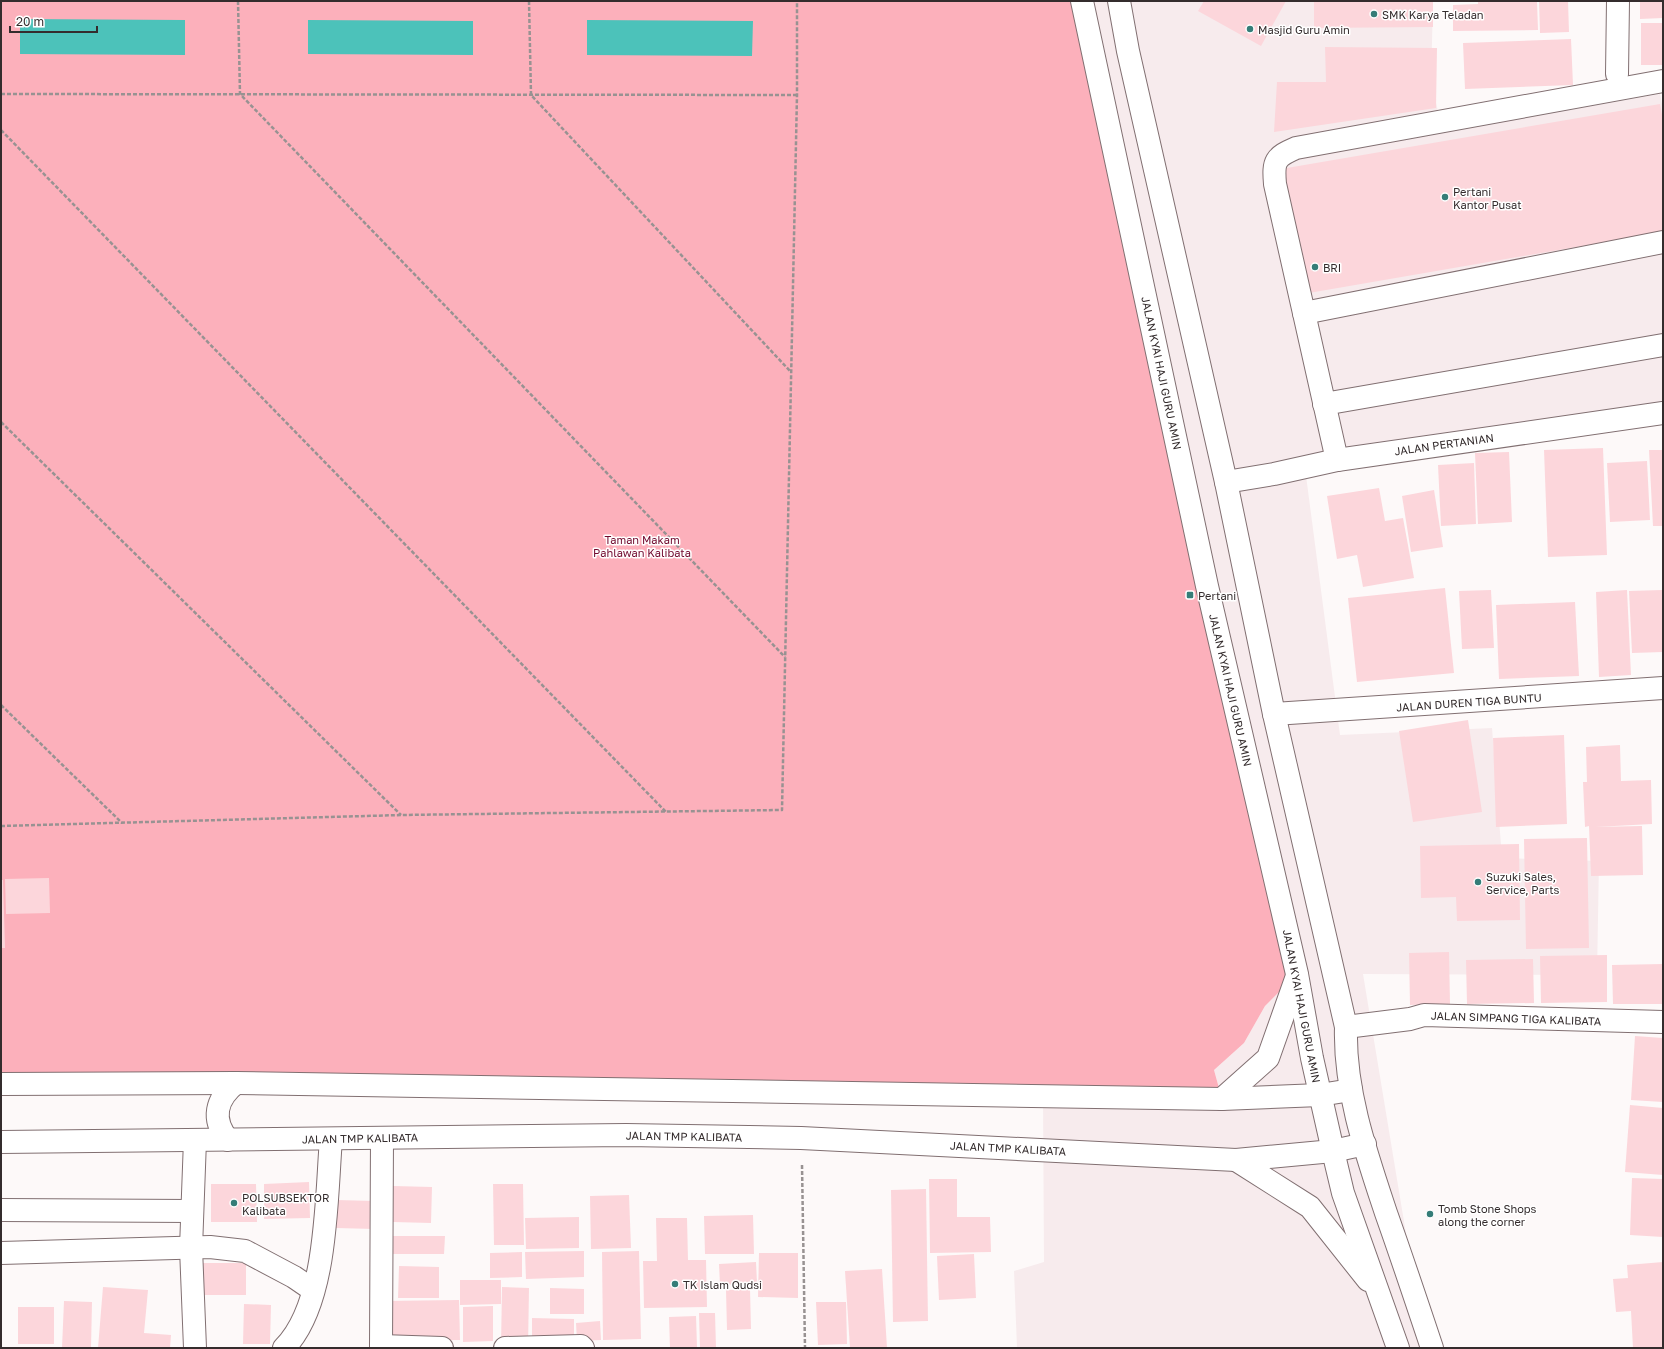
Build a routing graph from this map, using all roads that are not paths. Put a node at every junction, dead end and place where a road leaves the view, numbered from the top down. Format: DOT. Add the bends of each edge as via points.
graph roads {
  1 [pos="1082,1"];
  2 [pos="1119,1"];
  3 [pos="1618,1"];
  4 [pos="1617,74"];
  5 [pos="1663,81"];
  6 [pos="1663,242"];
  7 [pos="1304,313"];
  8 [pos="1663,345"];
  9 [pos="1324,404"];
  10 [pos="1663,413"];
  11 [pos="1337,460"];
  12 [pos="1226,482"];
  13 [pos="1663,688"];
  14 [pos="1274,714"];
  15 [pos="1297,974"];
  16 [pos="1663,1022"];
  17 [pos="1352,1026"];
  18 [pos="236,1083"];
  19 [pos="1,1084"];
  20 [pos="1352,1090"];
  21 [pos="1320,1095"];
  22 [pos="1222,1099"];
  23 [pos="382,1138"];
  24 [pos="331,1139"];
  25 [pos="194,1140"];
  26 [pos="228,1140"];
  27 [pos="1,1142"];
  28 [pos="1365,1144"];
  29 [pos="1333,1152"];
  30 [pos="1236,1160"];
  31 [pos="1,1210"];
  32 [pos="192,1211"];
  33 [pos="191,1248"];
  34 [pos="1,1253"];
  35 [pos="313,1290"];
  36 [pos="1380,1295"];
  37 [pos="381,1347"];
  38 [pos="195,1348"];
  39 [pos="284,1348"];
  40 [pos="442,1348"];
  41 [pos="505,1348"];
  42 [pos="583,1348"];
  43 [pos="1398,1348"];
  44 [pos="1432,1348"];
  1 -- 15 [label="main road, JALAN KYAI HAJI GURU AMIN" via="1208,586"];
  2 -- 12 [label="main road" via="1129,59"];
  3 -- 4 [label="main road"];
  5 -- 7 [label="main road" via="1296,148 1280,155 1274,166 1275,184"];
  6 -- 7 [label="main road"];
  7 -- 9 [label="main road"];
  8 -- 9 [label="main road"];
  9 -- 11 [label="main road"];
  10 -- 11 [label="main road, JALAN PERTANIAN"];
  11 -- 12 [label="main road, JALAN PERTANIAN"];
  12 -- 14 [label="main road"];
  13 -- 14 [label="main road, JALAN DUREN TIGA BUNTU"];
  14 -- 17 [label="main road"];
  15 -- 21 [label="main road, JALAN KYAI HAJI GURU AMIN"];
  15 -- 22 [label="main road" via="1268,1058"];
  16 -- 17 [label="main road, JALAN SIMPANG TIGA KALIBATA" via="1424,1015"];
  17 -- 20 [label="main road" via="1345,1054"];
  18 -- 19 [label="main road"];
  18 -- 22 [label="main road"];
  18 -- 26 [label="main road" via="224,1093 218,1115 220,1130"];
  20 -- 21 [label="main road"];
  20 -- 28 [label="main road"];
  21 -- 22 [label="main road"];
  21 -- 29 [label="main road, JALAN KYAI HAJI GURU AMIN"];
  23 -- 24 [label="main road, JALAN TMP KALIBATA"];
  23 -- 30 [label="main road, JALAN TMP KALIBATA" via="626,1135 801,1138"];
  23 -- 37 [label="main road"];
  24 -- 26 [label="main road, JALAN TMP KALIBATA"];
  24 -- 35 [label="main road" via="320,1264"];
  25 -- 26 [label="main road, JALAN TMP KALIBATA"];
  25 -- 27 [label="main road, JALAN TMP KALIBATA"];
  25 -- 32 [label="main road"];
  28 -- 29 [label="main road, JALAN TMP KALIBATA"];
  28 -- 44 [label="main road"];
  29 -- 30 [label="main road, JALAN TMP KALIBATA"];
  29 -- 36 [label="main road, JALAN KYAI HAJI GURU AMIN" via="1343,1193"];
  30 -- 36 [label="main road" via="1310,1207"];
  31 -- 32 [label="main road"];
  32 -- 33 [label="main road"];
  33 -- 34 [label="main road"];
  33 -- 35 [label="main road" via="210,1247 245,1251"];
  33 -- 38 [label="main road"];
  35 -- 39 [label="main road" via="295,1337"];
  36 -- 43 [label="main road, JALAN KYAI HAJI GURU AMIN"];
  37 -- 40 [label="main road"];
  41 -- 42 [label="main road"];
}
